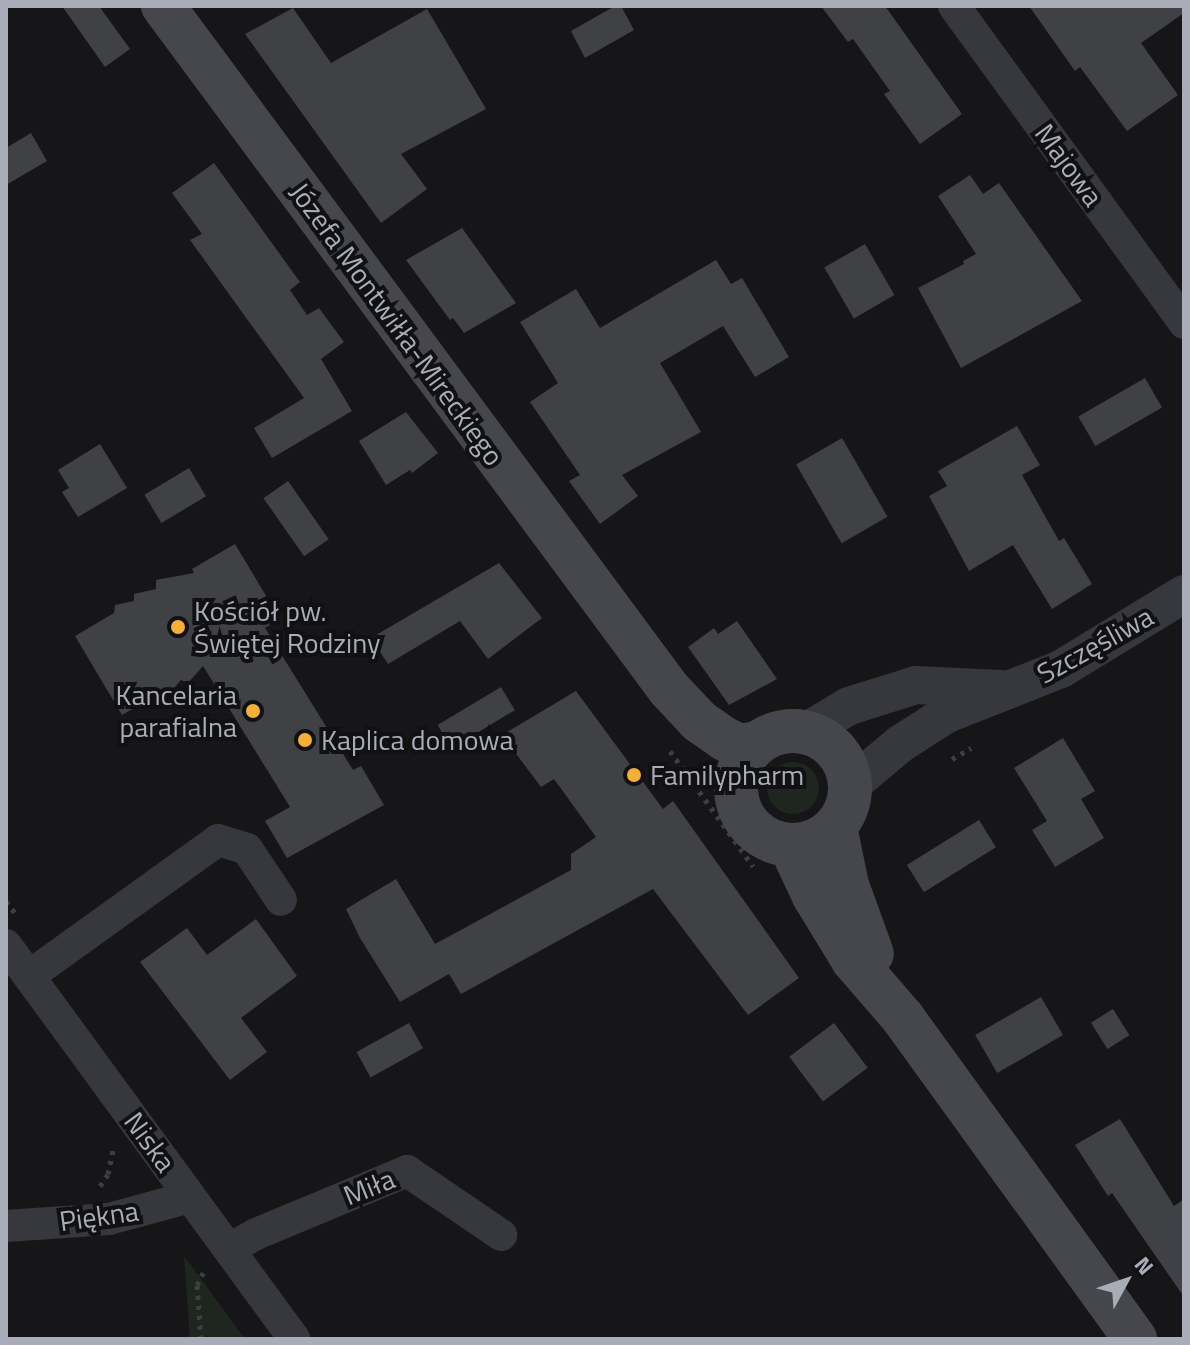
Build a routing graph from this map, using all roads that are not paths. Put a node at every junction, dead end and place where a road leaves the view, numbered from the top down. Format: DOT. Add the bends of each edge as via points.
graph roads {
  1 [pos="163,6"];
  2 [pos="954,6"];
  3 [pos="1184,323"];
  4 [pos="1184,594"];
  5 [pos="631,641"];
  6 [pos="1003,689"];
  7 [pos="805,732"];
  8 [pos="757,743"];
  9 [pos="735,786"];
  10 [pos="850,786"];
  11 [pos="835,827"];
  12 [pos="790,845"];
  13 [pos="281,900"];
  14 [pos="6,945"];
  15 [pos="29,976"];
  16 [pos="903,1018"];
  17 [pos="190,1197"];
  18 [pos="6,1226"];
  19 [pos="501,1235"];
  20 [pos="229,1249"];
  21 [pos="294,1339"];
  22 [pos="1135,1339"];
  1 -- 5 [label="main road, Józefa Montwiłła-Mireckiego"];
  2 -- 3 [label="street, Majowa"];
  4 -- 6 [label="street, Szczęśliwa" via="1061,669"];
  5 -- 8 [label="main road, Józefa Montwiłła-Mireckiego" via="699,721 741,746"];
  5 -- 9 [label="main road, Józefa Montwiłła-Mireckiego" via="664,694 727,763"];
  6 -- 7 [label="street, Szczęśliwa" via="916,685 849,706"];
  6 -- 10 [label="street, Szczęśliwa" via="947,714"];
  7 -- 8 [label="main road" via="788,731"];
  7 -- 10 [label="main road" via="836,751"];
  8 -- 9 [label="main road" via="746,755"];
  9 -- 12 [label="main road" via="745,820 757,834"];
  10 -- 11 [label="main road" via="844,815"];
  11 -- 12 [label="main road" via="807,844"];
  11 -- 16 [label="main road" via="847,885"];
  12 -- 16 [label="main road" via="853,960"];
  13 -- 15 [label="street" via="247,849 218,840"];
  14 -- 15 [label="street, Niska"];
  15 -- 17 [label="street, Niska"];
  16 -- 22 [label="main road"];
  17 -- 18 [label="street, Piękna" via="109,1219"];
  17 -- 20 [label="street, Niska"];
  19 -- 20 [label="street, Miła" via="407,1171"];
  20 -- 21 [label="street, Niska"];
}
